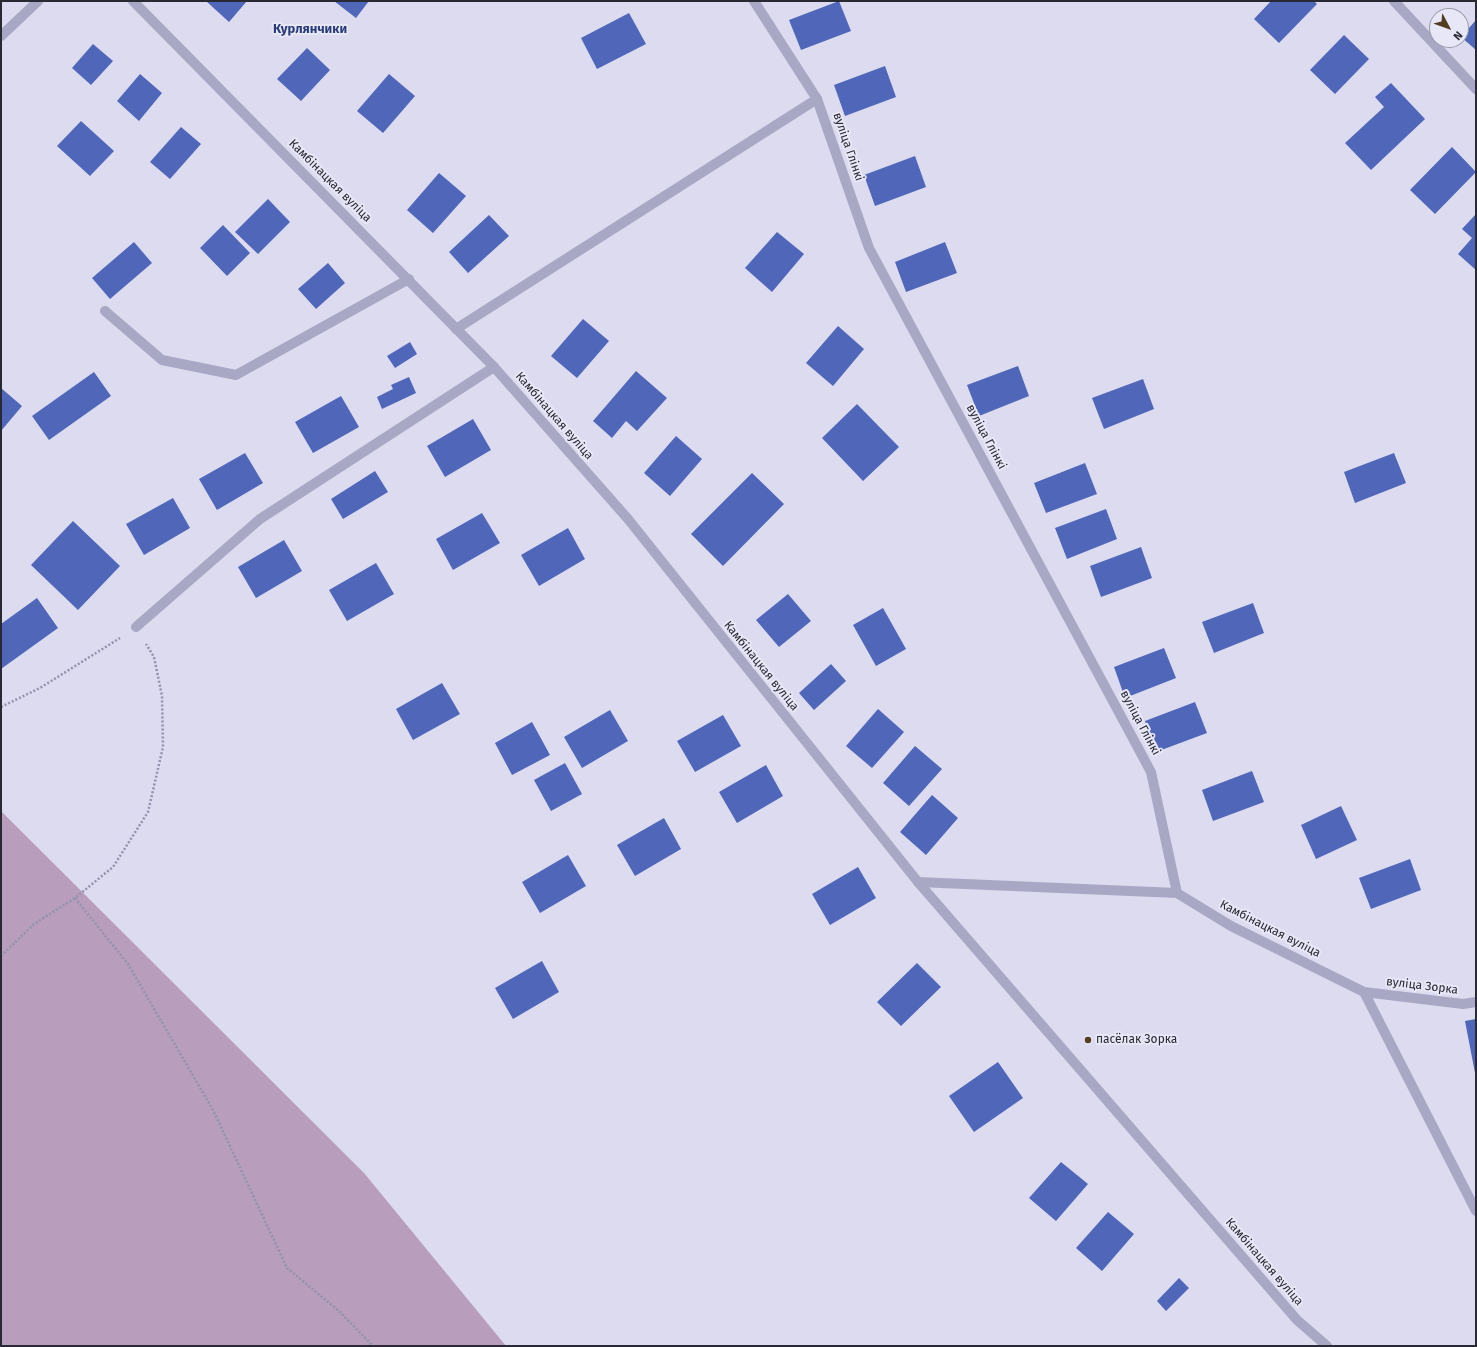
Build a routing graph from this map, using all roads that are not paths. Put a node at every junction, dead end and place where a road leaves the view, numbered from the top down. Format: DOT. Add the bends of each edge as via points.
graph roads {
  1 [pos="38,1"];
  2 [pos="133,1"];
  3 [pos="754,1"];
  4 [pos="1394,1"];
  5 [pos="1,36"];
  6 [pos="1476,89"];
  7 [pos="817,99"];
  8 [pos="409,279"];
  9 [pos="105,311"];
  10 [pos="456,329"];
  11 [pos="494,367"];
  12 [pos="136,627"];
  13 [pos="918,882"];
  14 [pos="1177,893"];
  15 [pos="1364,992"];
  16 [pos="1476,1002"];
  17 [pos="1476,1211"];
  18 [pos="1327,1346"];
  1 -- 5 [label="street"];
  2 -- 8 [label="street, Камбінацкая вуліца"];
  3 -- 7 [label="street, вуліца Глінкі"];
  4 -- 6 [label="street"];
  7 -- 10 [label="street"];
  7 -- 14 [label="street, вуліца Глінкі" via="869,248 1152,772"];
  8 -- 9 [label="street" via="236,375 162,360"];
  8 -- 10 [label="street, Камбінацкая вуліца"];
  10 -- 11 [label="street, Камбінацкая вуліца"];
  11 -- 12 [label="street" via="260,519"];
  11 -- 13 [label="street, Камбінацкая вуліца" via="628,519"];
  13 -- 14 [label="street, Камбінацкая вуліца"];
  13 -- 18 [label="street, Камбінацкая вуліца" via="1297,1320"];
  14 -- 15 [label="street, Камбінацкая вуліца" via="1231,926"];
  15 -- 16 [label="street, вуліца Зорка" via="1463,1004"];
  15 -- 17 [label="street"];
}
